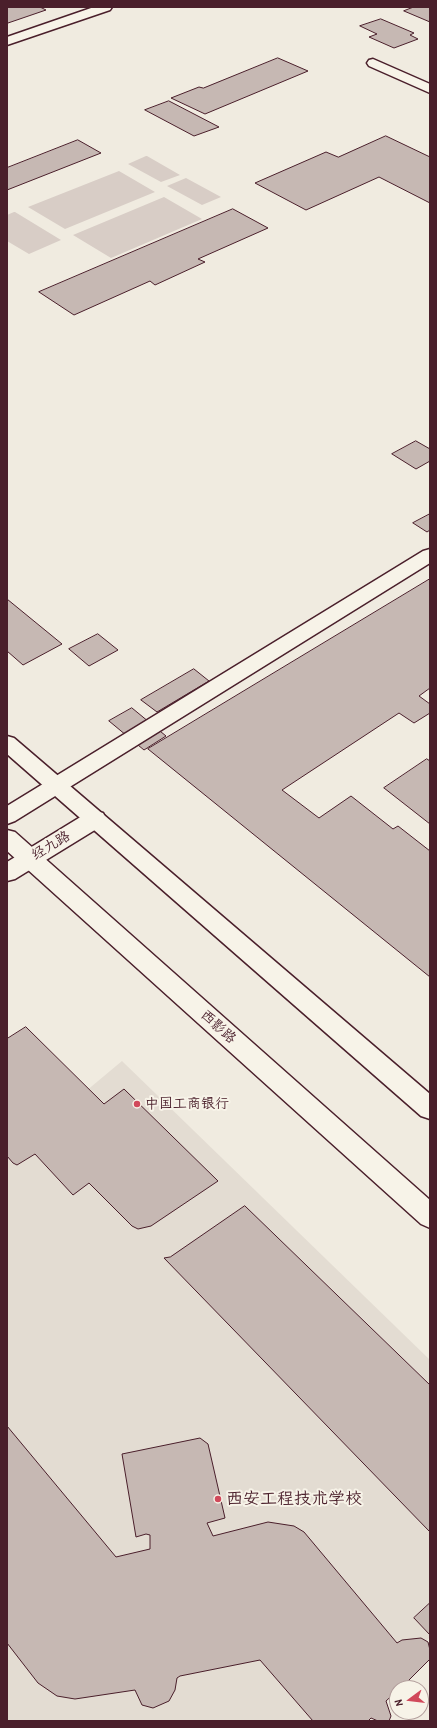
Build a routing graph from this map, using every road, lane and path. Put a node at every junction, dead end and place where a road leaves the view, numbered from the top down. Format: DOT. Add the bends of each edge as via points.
graph roads {
  1 [pos="106,7"];
  2 [pos="7,41"];
  3 [pos="373,63"];
  4 [pos="430,89"];
  5 [pos="430,555"];
  6 [pos="7,743"];
  7 [pos="57,786"];
  8 [pos="7,816"];
  9 [pos="95,820"];
  10 [pos="7,838"];
  11 [pos="30,859"];
  12 [pos="7,873"];
  13 [pos="430,1109"];
  14 [pos="430,1216"];
  1 -- 2 [label="main road"];
  3 -- 4 [label="main road"];
  5 -- 7 [label="main road"];
  6 -- 7 [label="main road"];
  7 -- 8 [label="main road"];
  7 -- 9 [label="main road"];
  9 -- 11 [label="main road, 经九路"];
  9 -- 13 [label="main road"];
  10 -- 11 [label="main road, 西影路"];
  11 -- 12 [label="main road, 经九路"];
  11 -- 14 [label="main road, 西影路"];
}
